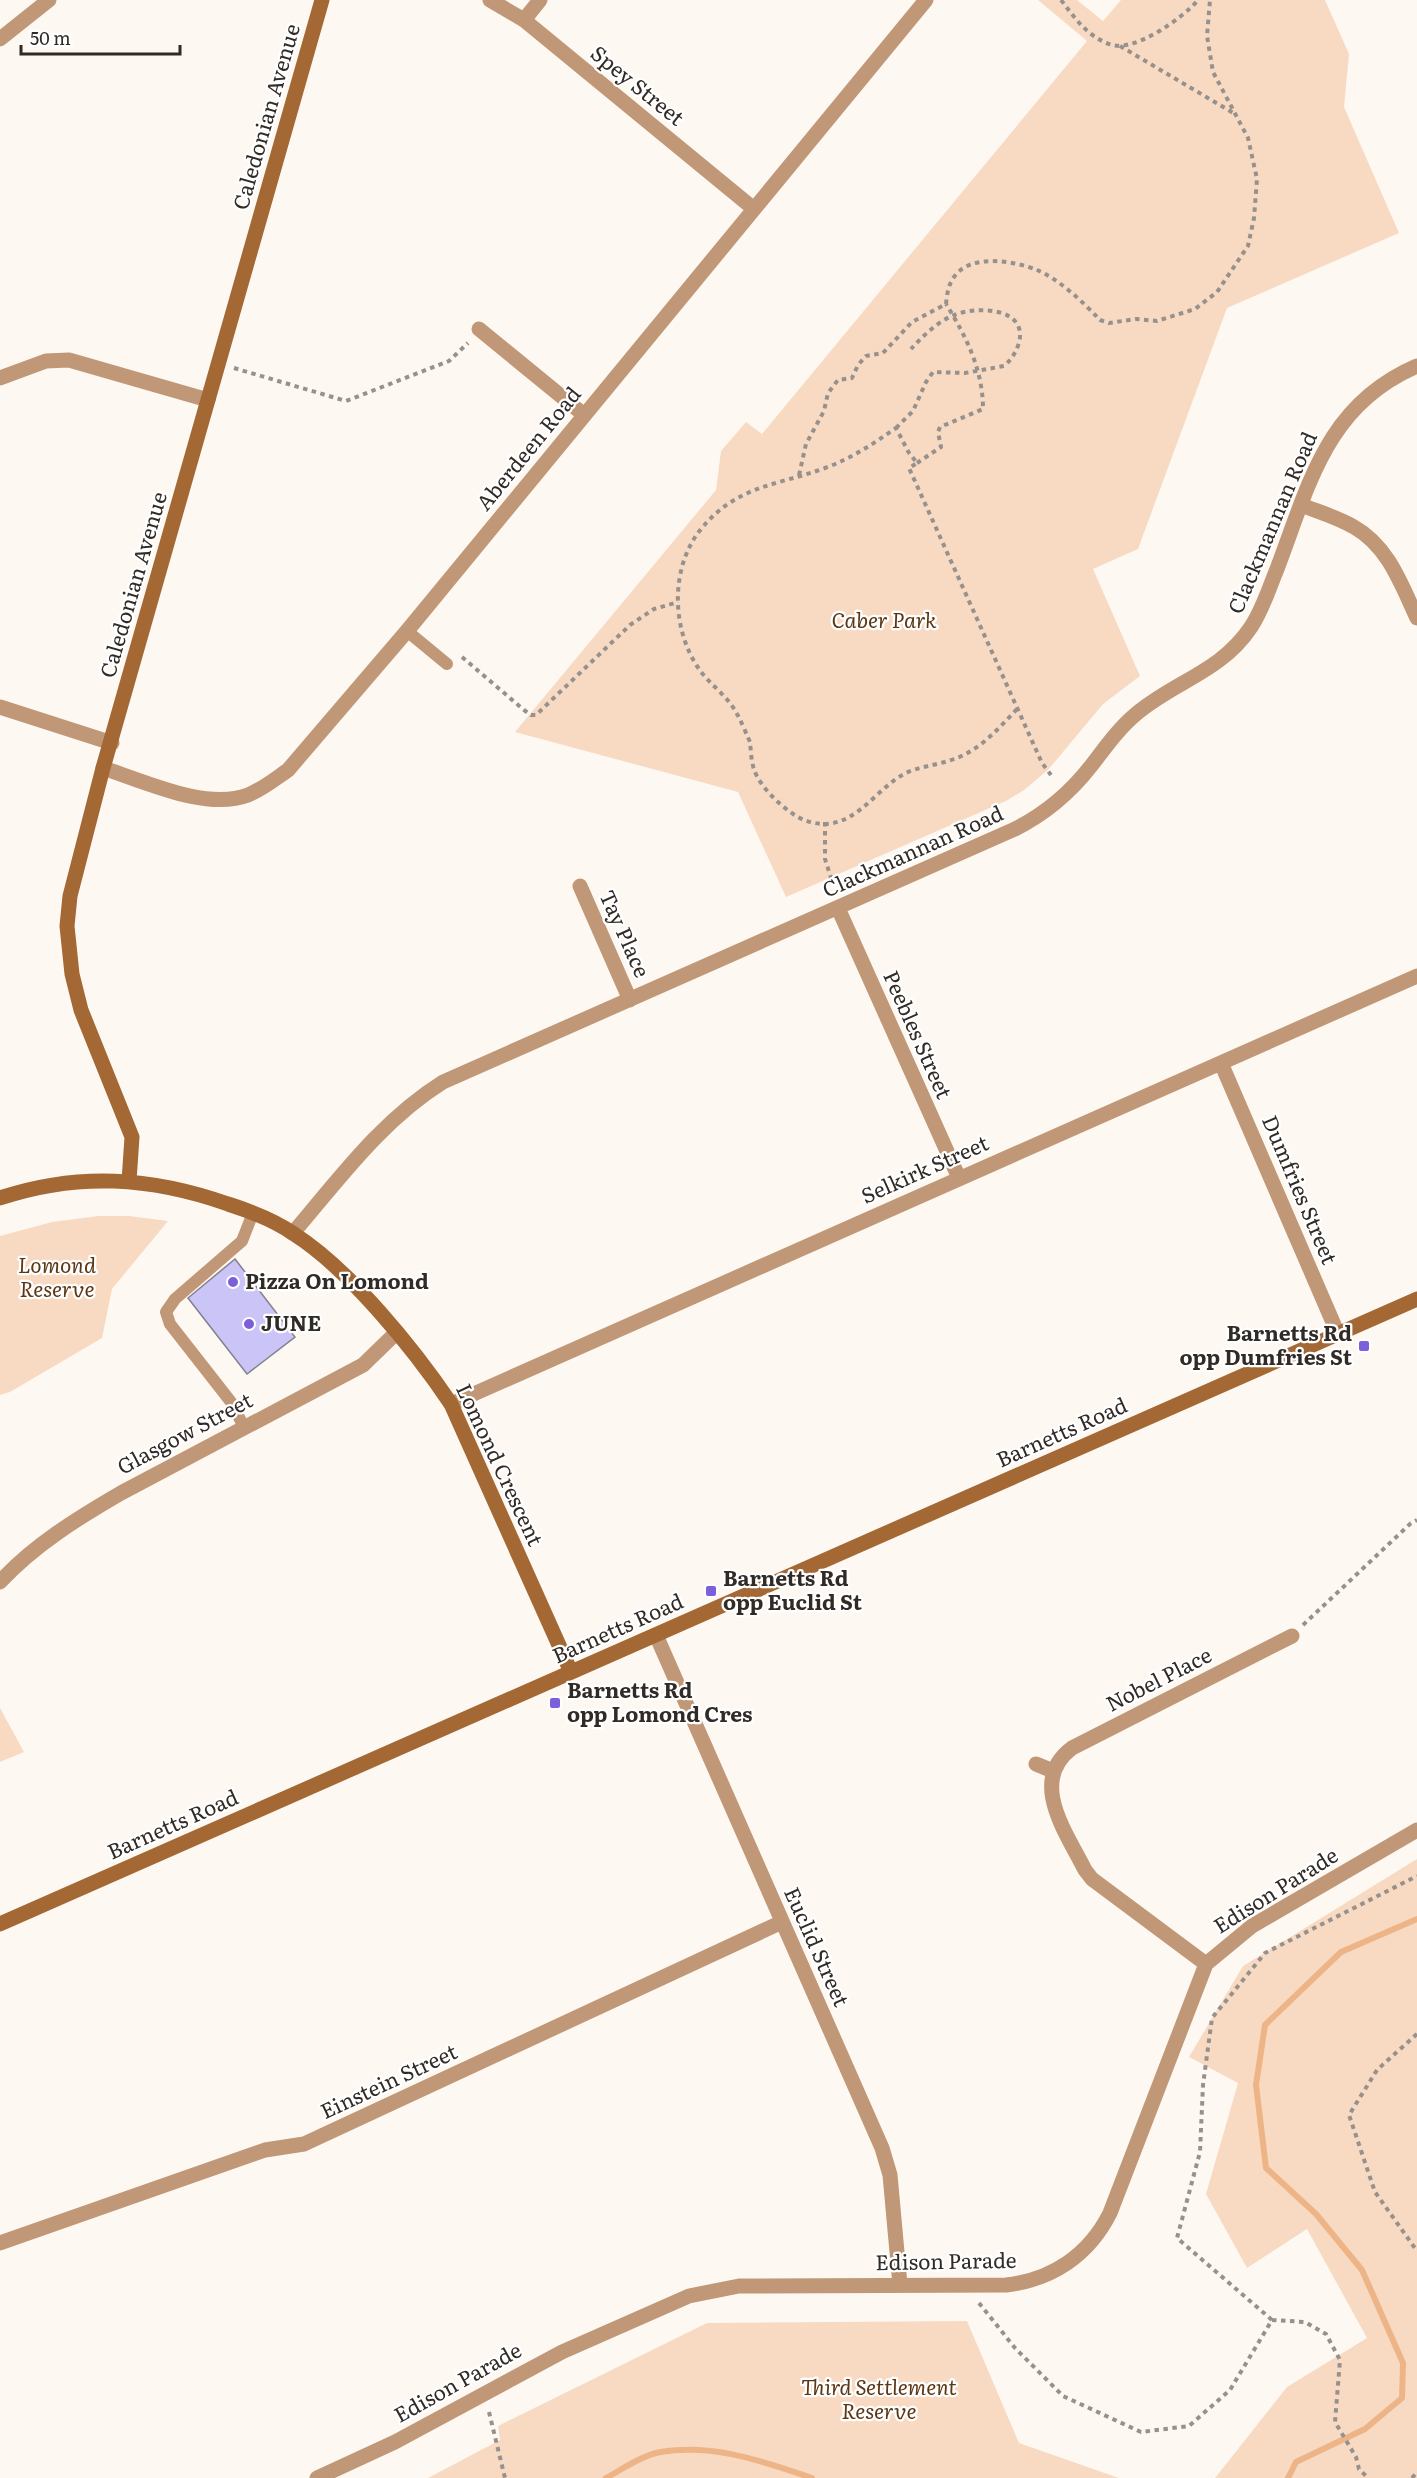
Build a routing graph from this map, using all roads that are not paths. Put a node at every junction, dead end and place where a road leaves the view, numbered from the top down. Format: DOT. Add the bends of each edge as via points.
graph roads {
  1 [pos="49,0"];
  2 [pos="322,0"];
  3 [pos="490,0"];
  4 [pos="540,0"];
  5 [pos="926,0"];
  6 [pos="524,20"];
  7 [pos="0,39"];
  8 [pos="754,209"];
  9 [pos="479,329"];
  10 [pos="1417,366"];
  11 [pos="0,378"];
  12 [pos="208,400"];
  13 [pos="583,414"];
  14 [pos="1301,505"];
  15 [pos="1417,618"];
  16 [pos="407,631"];
  17 [pos="447,664"];
  18 [pos="0,707"];
  19 [pos="112,742"];
  20 [pos="103,768"];
  21 [pos="580,886"];
  22 [pos="838,908"];
  23 [pos="1417,976"];
  24 [pos="630,1000"];
  25 [pos="1221,1063"];
  26 [pos="959,1178"];
  27 [pos="129,1181"];
  28 [pos="0,1198"];
  29 [pos="253,1213"];
  30 [pos="293,1233"];
  31 [pos="1417,1299"];
  32 [pos="396,1333"];
  33 [pos="1338,1334"];
  34 [pos="451,1404"];
  35 [pos="244,1427"];
  36 [pos="0,1582"];
  37 [pos="656,1635"];
  38 [pos="1292,1636"];
  39 [pos="571,1672"];
  40 [pos="1036,1764"];
  41 [pos="1053,1771"];
  42 [pos="1417,1830"];
  43 [pos="782,1922"];
  44 [pos="0,1924"];
  45 [pos="1206,1965"];
  46 [pos="0,2243"];
  47 [pos="900,2285"];
  48 [pos="317,2478"];
  1 -- 7 [label="street"];
  2 -- 12 [label="street, Caledonian Avenue"];
  3 -- 6 [label="street, Spey Street"];
  4 -- 6 [label="street"];
  5 -- 8 [label="street, Aberdeen Road"];
  6 -- 8 [label="street, Spey Street"];
  8 -- 13 [label="street, Aberdeen Road"];
  9 -- 13 [label="street"];
  10 -- 14 [label="street, Clackmannan Road" via="1381,386 1348,416 1323,451"];
  11 -- 12 [label="street" via="46,361 69,360"];
  12 -- 19 [label="street, Caledonian Avenue"];
  13 -- 16 [label="street, Aberdeen Road"];
  14 -- 15 [label="street" via="1353,526 1376,543 1391,564"];
  14 -- 22 [label="street, Clackmannan Road" via="1258,615 1226,657 1136,713 1066,794 1043,813"];
  16 -- 17 [label="lane"];
  16 -- 20 [label="street, Aberdeen Road" via="288,770 247,795 207,800"];
  18 -- 19 [label="street"];
  19 -- 20 [label="street, Caledonian Avenue"];
  20 -- 27 [label="street, Caledonian Avenue" via="70,896 67,926 81,1010 132,1137"];
  21 -- 24 [label="street, Tay Place"];
  22 -- 24 [label="street, Clackmannan Road"];
  22 -- 26 [label="street, Peebles Street"];
  23 -- 25 [label="street, Selkirk Street"];
  24 -- 30 [label="street, Clackmannan Road" via="463,1072 426,1092 367,1146"];
  25 -- 26 [label="street, Selkirk Street"];
  25 -- 33 [label="street, Dumfries Street"];
  26 -- 34 [label="street, Selkirk Street"];
  27 -- 28 [label="street, Lomond Crescent" via="63,1184"];
  27 -- 29 [label="street, Lomond Crescent" via="168,1185"];
  29 -- 30 [label="street, Lomond Crescent"];
  29 -- 35 [label="lane" via="242,1241 175,1299 166,1312 170,1324 231,1401"];
  30 -- 32 [label="street, Lomond Crescent" via="339,1271"];
  31 -- 33 [label="street, Barnetts Road"];
  32 -- 34 [label="street, Lomond Crescent"];
  32 -- 35 [label="street, Glasgow Street" via="363,1365"];
  33 -- 37 [label="street, Barnetts Road"];
  34 -- 39 [label="street, Lomond Crescent"];
  35 -- 36 [label="street, Glasgow Street" via="91,1510 40,1546"];
  37 -- 39 [label="street, Barnetts Road"];
  37 -- 43 [label="street, Euclid Street"];
  38 -- 41 [label="street, Nobel Place" via="1072,1748 1062,1755"];
  39 -- 44 [label="street, Barnetts Road"];
  40 -- 41 [label="street"];
  41 -- 45 [label="street" via="1053,1804 1092,1879"];
  42 -- 45 [label="street, Edison Parade" via="1252,1926"];
  43 -- 46 [label="street, Einstein Street" via="304,2144 265,2150"];
  43 -- 47 [label="street, Euclid Street" via="887,2162"];
  45 -- 47 [label="street, Edison Parade" via="1110,2213 1102,2229 1077,2257 1047,2275 1021,2283 965,2287"];
  47 -- 48 [label="street, Edison Parade" via="739,2286 703,2292 562,2352 395,2442"];
}
